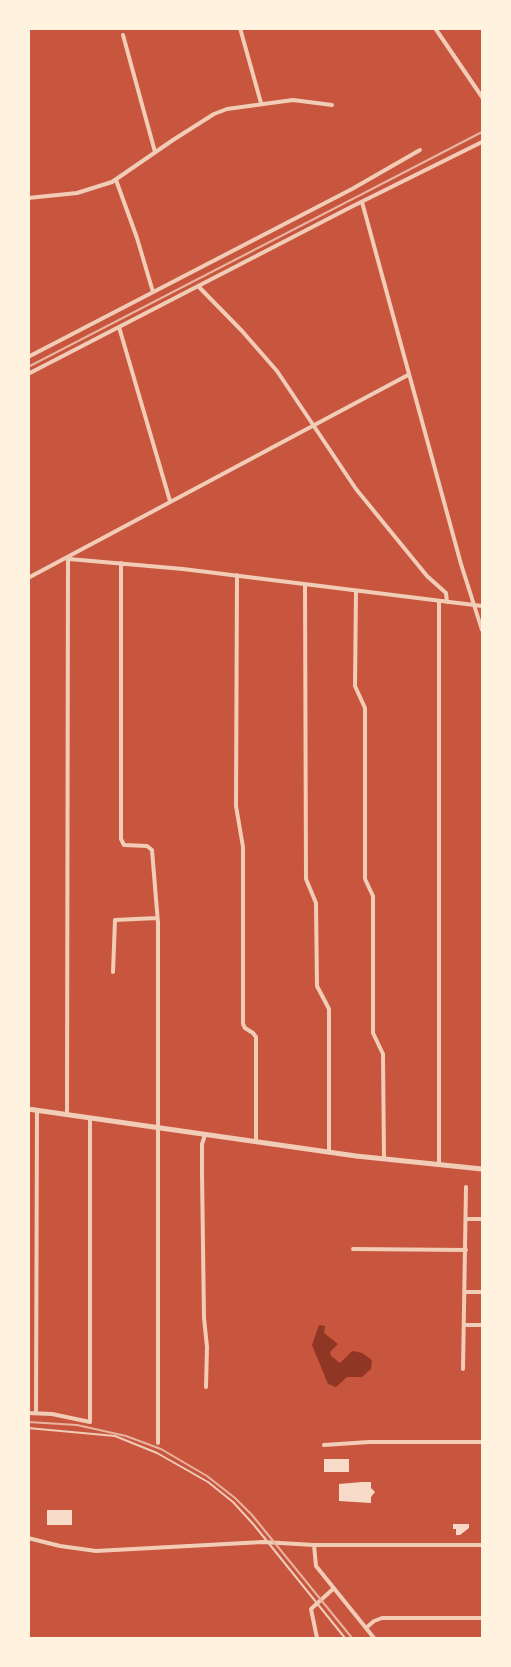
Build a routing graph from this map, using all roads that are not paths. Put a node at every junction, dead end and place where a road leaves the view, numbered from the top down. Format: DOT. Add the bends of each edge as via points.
graph roads {
  1 [pos="240,28"];
  2 [pos="435,28"];
  3 [pos="123,35"];
  4 [pos="483,97"];
  5 [pos="261,103"];
  6 [pos="332,105"];
  7 [pos="483,142"];
  8 [pos="420,150"];
  9 [pos="155,152"];
  10 [pos="116,180"];
  11 [pos="28,198"];
  12 [pos="362,202"];
  13 [pos="198,286"];
  14 [pos="153,292"];
  15 [pos="119,327"];
  16 [pos="28,357"];
  17 [pos="28,374"];
  18 [pos="408,375"];
  19 [pos="314,425"];
  20 [pos="170,502"];
  21 [pos="68,559"];
  22 [pos="121,563"];
  23 [pos="237,575"];
  24 [pos="28,578"];
  25 [pos="305,585"];
  26 [pos="356,591"];
  27 [pos="439,602"];
  28 [pos="447,602"];
  29 [pos="473,605"];
  30 [pos="483,606"];
  31 [pos="483,630"];
  32 [pos="157,918"];
  33 [pos="113,972"];
  34 [pos="28,1108"];
  35 [pos="38,1110"];
  36 [pos="67,1114"];
  37 [pos="90,1117"];
  38 [pos="158,1127"];
  39 [pos="205,1134"];
  40 [pos="256,1141"];
  41 [pos="329,1152"];
  42 [pos="384,1159"];
  43 [pos="440,1165"];
  44 [pos="483,1169"];
  45 [pos="466,1187"];
  46 [pos="466,1219"];
  47 [pos="483,1220"];
  48 [pos="353,1249"];
  49 [pos="466,1250"];
  50 [pos="465,1292"];
  51 [pos="483,1292"];
  52 [pos="464,1325"];
  53 [pos="483,1325"];
  54 [pos="463,1369"];
  55 [pos="206,1388"];
  56 [pos="28,1413"];
  57 [pos="36,1413"];
  58 [pos="28,1428"];
  59 [pos="483,1442"];
  60 [pos="158,1443"];
  61 [pos="324,1445"];
  62 [pos="28,1538"];
  63 [pos="268,1543"];
  64 [pos="314,1545"];
  65 [pos="483,1545"];
  66 [pos="333,1589"];
  67 [pos="316,1602"];
  68 [pos="483,1618"];
  69 [pos="366,1628"];
  70 [pos="317,1638"];
  71 [pos="345,1638"];
  72 [pos="374,1638"];
  1 -- 5 [label="street"];
  2 -- 4 [label="street"];
  3 -- 9 [label="street"];
  5 -- 6 [label="street" via="293,100"];
  5 -- 9 [label="street" via="216,113"];
  7 -- 12 [label="street"];
  8 -- 14 [label="street"];
  9 -- 10 [label="street"];
  10 -- 11 [label="street" via="77,193"];
  10 -- 14 [label="street"];
  12 -- 13 [label="street"];
  12 -- 18 [label="street"];
  13 -- 15 [label="street"];
  13 -- 19 [label="street" via="277,371"];
  14 -- 16 [label="street"];
  15 -- 17 [label="street"];
  15 -- 20 [label="street"];
  18 -- 19 [label="street"];
  18 -- 29 [label="street"];
  19 -- 20 [label="street"];
  19 -- 28 [label="street" via="358,492 427,576 447,594"];
  20 -- 21 [label="street"];
  21 -- 22 [label="street"];
  21 -- 24 [label="street"];
  21 -- 36 [label="street"];
  22 -- 23 [label="street"];
  22 -- 32 [label="street" via="120,838 125,846 146,846 152,850"];
  23 -- 25 [label="street"];
  23 -- 40 [label="street" via="237,809 243,852 243,1024 256,1038"];
  25 -- 26 [label="street"];
  25 -- 41 [label="street" via="306,879 316,903 317,986 329,1009"];
  26 -- 27 [label="street"];
  26 -- 42 [label="street" via="355,686 365,710 365,879 373,895 373,1033 384,1054"];
  27 -- 28 [label="street"];
  27 -- 43 [label="street"];
  28 -- 29 [label="street"];
  29 -- 30 [label="street"];
  29 -- 31 [label="street"];
  32 -- 33 [label="street" via="114,920"];
  32 -- 38 [label="street"];
  34 -- 35 [label="street"];
  35 -- 36 [label="street"];
  35 -- 57 [label="street"];
  36 -- 37 [label="street"];
  37 -- 38 [label="street"];
  37 -- 57 [label="street" via="90,1422"];
  38 -- 39 [label="street"];
  38 -- 60 [label="street"];
  39 -- 40 [label="street"];
  39 -- 55 [label="street" via="202,1173"];
  40 -- 41 [label="street"];
  41 -- 42 [label="street"];
  42 -- 43 [label="street"];
  43 -- 44 [label="street"];
  45 -- 46 [label="street"];
  46 -- 47 [label="street"];
  46 -- 49 [label="street"];
  48 -- 49 [label="street"];
  49 -- 50 [label="street"];
  50 -- 51 [label="street"];
  50 -- 52 [label="street"];
  52 -- 53 [label="street"];
  52 -- 54 [label="street"];
  56 -- 57 [label="street"];
  58 -- 63 [label="lane" via="115,1436 158,1453 188,1469 233,1502"];
  59 -- 61 [label="street"];
  62 -- 63 [label="street" via="96,1551"];
  63 -- 64 [label="street"];
  63 -- 67 [label="lane"];
  64 -- 65 [label="street"];
  64 -- 66 [label="street" via="315,1565"];
  66 -- 67 [label="street"];
  66 -- 69 [label="street"];
  67 -- 70 [label="street" via="310,1613"];
  67 -- 71 [label="lane"];
  68 -- 69 [label="street" via="382,1618"];
  69 -- 72 [label="street"];
}
